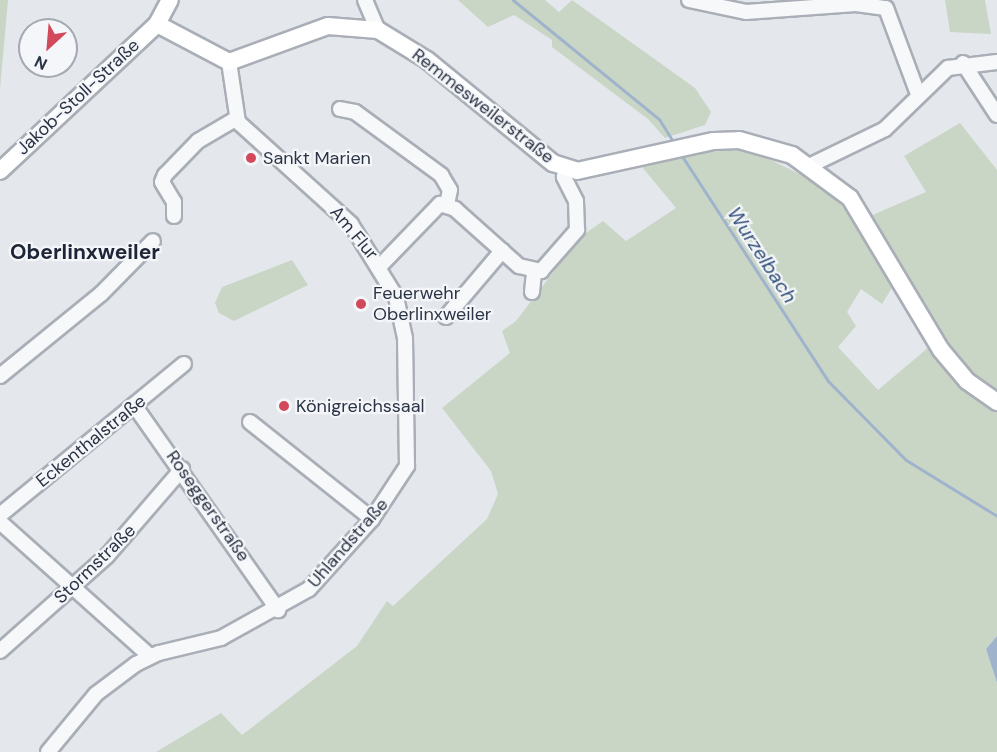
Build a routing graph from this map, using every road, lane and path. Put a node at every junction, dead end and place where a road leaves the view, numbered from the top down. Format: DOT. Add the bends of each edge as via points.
graph roads {
  1 [pos="170,0"];
  2 [pos="366,0"];
  3 [pos="689,0"];
  4 [pos="156,24"];
  5 [pos="378,30"];
  6 [pos="229,62"];
  7 [pos="997,62"];
  8 [pos="963,63"];
  9 [pos="918,94"];
  10 [pos="340,109"];
  11 [pos="997,115"];
  12 [pos="237,118"];
  13 [pos="811,165"];
  14 [pos="566,169"];
  15 [pos="0,171"];
  16 [pos="447,204"];
  17 [pos="174,216"];
  18 [pos="153,241"];
  19 [pos="502,251"];
  20 [pos="381,265"];
  21 [pos="534,273"];
  22 [pos="532,292"];
  23 [pos="446,317"];
  24 [pos="184,364"];
  25 [pos="0,376"];
  26 [pos="997,402"];
  27 [pos="134,405"];
  28 [pos="250,422"];
  29 [pos="182,469"];
  30 [pos="404,476"];
  31 [pos="3,507"];
  32 [pos="372,519"];
  33 [pos="0,522"];
  34 [pos="70,590"];
  35 [pos="278,609"];
  36 [pos="0,651"];
  37 [pos="150,656"];
  38 [pos="48,752"];
  1 -- 4 [label="main road, Jakob-Stoll-Straße"];
  2 -- 5 [label="street"];
  3 -- 9 [label="street" via="746,12 856,4 886,8"];
  4 -- 6 [label="main road"];
  4 -- 15 [label="main road, Jakob-Stoll-Straße"];
  5 -- 6 [label="main road, Remmesweilerstraße" via="328,26"];
  5 -- 14 [label="main road, Remmesweilerstraße" via="427,60"];
  6 -- 12 [label="street"];
  7 -- 8 [label="street"];
  8 -- 9 [label="street" via="933,78"];
  8 -- 11 [label="street"];
  9 -- 13 [label="street" via="885,129"];
  10 -- 16 [label="street" via="355,112 441,175 450,190"];
  12 -- 17 [label="street" via="198,141 165,175 162,182 174,202"];
  12 -- 20 [label="street, Am Flur" via="351,224"];
  13 -- 14 [label="main road, Remmesweilerstraße" via="739,140 679,147 590,171"];
  13 -- 26 [label="main road, Remmesweilerstraße" via="850,198 941,350 967,381"];
  14 -- 21 [label="street" via="564,177 576,201 577,230 547,266"];
  16 -- 19 [label="street"];
  16 -- 20 [label="street" via="433,206"];
  18 -- 25 [label="street" via="101,294"];
  19 -- 21 [label="street"];
  19 -- 23 [label="street"];
  20 -- 30 [label="street, Am Flur" via="405,338 409,443"];
  21 -- 22 [label="street"];
  24 -- 27 [label="street, Eckenthalstraße"];
  27 -- 29 [label="street, Roseggerstraße"];
  27 -- 31 [label="street, Eckenthalstraße"];
  28 -- 32 [label="street"];
  29 -- 34 [label="street, Stormstraße" via="135,527"];
  29 -- 35 [label="street, Roseggerstraße"];
  30 -- 32 [label="street, Uhlandstraße"];
  32 -- 35 [label="street, Uhlandstraße" via="316,582"];
  33 -- 34 [label="street"];
  34 -- 36 [label="street, Stormstraße"];
  34 -- 37 [label="street"];
  35 -- 37 [label="street, Uhlandstraße" via="221,638"];
  37 -- 38 [label="street, Uhlandstraße" via="96,694"];
}
